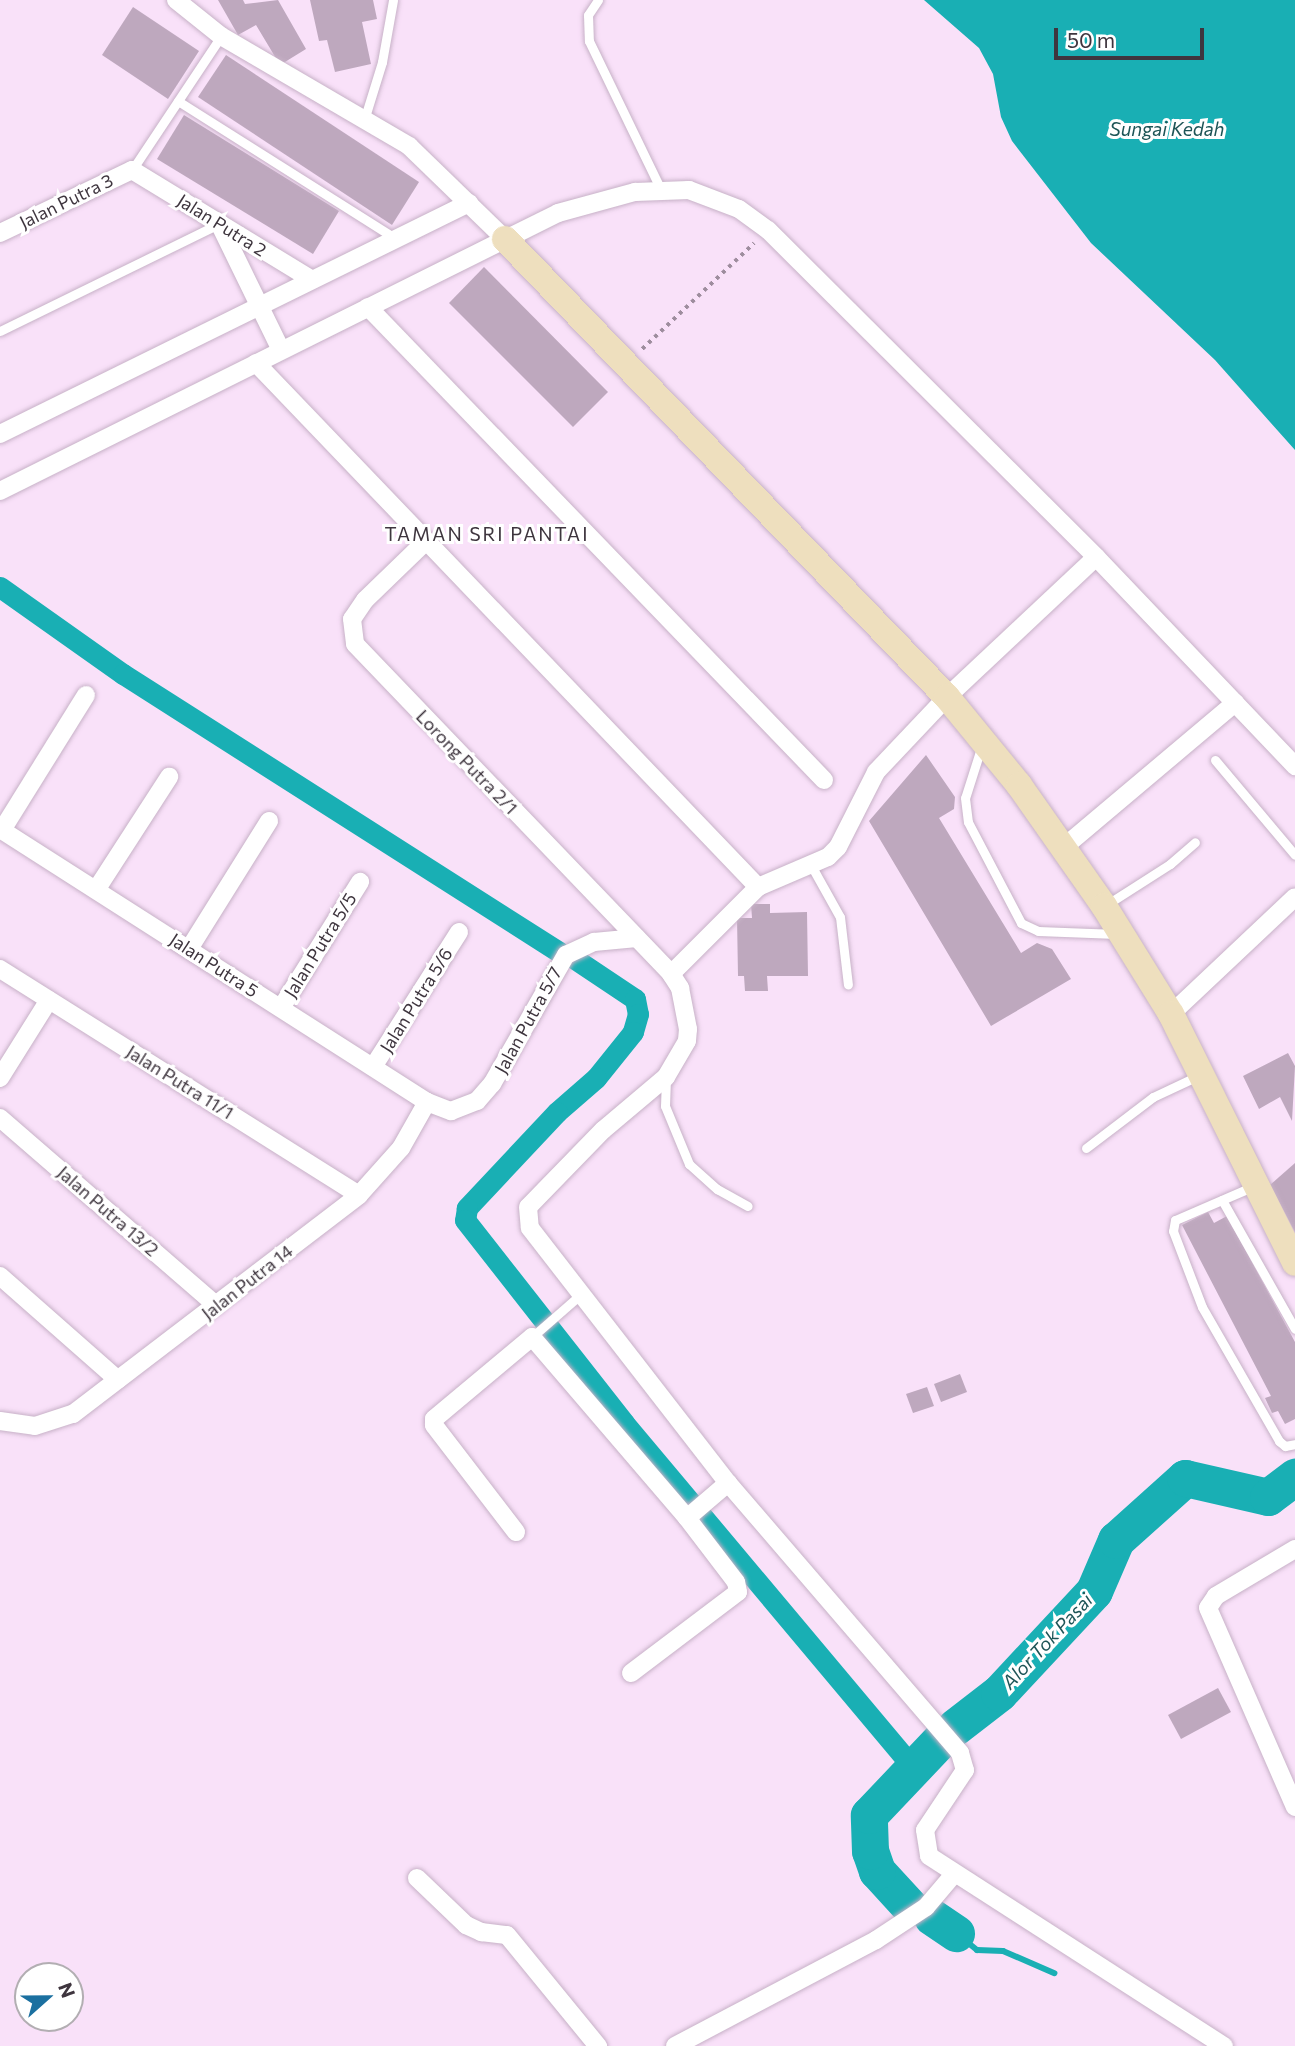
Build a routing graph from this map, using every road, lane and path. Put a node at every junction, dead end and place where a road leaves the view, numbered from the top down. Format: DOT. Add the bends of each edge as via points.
graph roads {
  1 [pos="176,0"];
  2 [pos="393,0"];
  3 [pos="598,0"];
  4 [pos="221,36"];
  5 [pos="178,101"];
  6 [pos="365,117"];
  7 [pos="132,170"];
  8 [pos="661,190"];
  9 [pos="469,203"];
  10 [pos="219,223"];
  11 [pos="768,230"];
  12 [pos="0,233"];
  13 [pos="396,239"];
  14 [pos="505,239"];
  15 [pos="312,280"];
  16 [pos="260,306"];
  17 [pos="368,307"];
  18 [pos="0,331"];
  19 [pos="281,350"];
  20 [pos="256,363"];
  21 [pos="625,365"];
  22 [pos="0,434"];
  23 [pos="3,486"];
  24 [pos="425,542"];
  25 [pos="1096,557"];
  26 [pos="86,695"];
  27 [pos="947,697"];
  28 [pos="1235,703"];
  29 [pos="983,740"];
  30 [pos="1215,760"];
  31 [pos="1295,766"];
  32 [pos="170,778"];
  33 [pos="824,780"];
  34 [pos="269,821"];
  35 [pos="1,829"];
  36 [pos="1195,842"];
  37 [pos="1064,847"];
  38 [pos="1295,855"];
  39 [pos="812,867"];
  40 [pos="360,883"];
  41 [pos="758,887"];
  42 [pos="96,890"];
  43 [pos="1295,897"];
  44 [pos="1104,906"];
  45 [pos="459,932"];
  46 [pos="1123,935"];
  47 [pos="637,938"];
  48 [pos="189,949"];
  49 [pos="0,969"];
  50 [pos="671,974"];
  51 [pos="848,985"];
  52 [pos="49,1000"];
  53 [pos="281,1008"];
  54 [pos="1171,1014"];
  55 [pos="373,1068"];
  56 [pos="1201,1074"];
  57 [pos="666,1077"];
  58 [pos="0,1078"];
  59 [pos="427,1102"];
  60 [pos="0,1118"];
  61 [pos="1086,1148"];
  62 [pos="1257,1184"];
  63 [pos="359,1195"];
  64 [pos="1222,1200"];
  65 [pos="748,1206"];
  66 [pos="1294,1255"];
  67 [pos="0,1276"];
  68 [pos="580,1294"];
  69 [pos="216,1305"];
  70 [pos="1295,1329"];
  71 [pos="538,1332"];
  72 [pos="118,1380"];
  73 [pos="0,1420"];
  74 [pos="1295,1444"];
  75 [pos="728,1483"];
  76 [pos="694,1513"];
  77 [pos="516,1532"];
  78 [pos="1295,1549"];
  79 [pos="631,1673"];
  80 [pos="1295,1807"];
  81 [pos="954,1874"];
  82 [pos="417,1878"];
  83 [pos="598,2046"];
  84 [pos="675,2046"];
  85 [pos="1224,2046"];
  1 -- 4 [label="street"];
  2 -- 6 [label="lane" via="382,62"];
  3 -- 8 [label="lane" via="589,15 589,41"];
  4 -- 5 [label="lane"];
  4 -- 6 [label="street"];
  5 -- 7 [label="lane"];
  5 -- 13 [label="lane"];
  6 -- 9 [label="street" via="409,146"];
  7 -- 10 [label="street, Jalan Putra 2"];
  7 -- 12 [label="street, Jalan Putra 3"];
  8 -- 11 [label="street" via="689,190 714,198"];
  8 -- 14 [label="street" via="585,203"];
  9 -- 13 [label="street"];
  9 -- 14 [label="street"];
  10 -- 15 [label="street, Jalan Putra 2"];
  10 -- 16 [label="street"];
  10 -- 18 [label="lane"];
  11 -- 21 [label="path"];
  11 -- 25 [label="street"];
  13 -- 15 [label="street"];
  14 -- 17 [label="street"];
  14 -- 21 [label="main road"];
  15 -- 16 [label="street"];
  16 -- 19 [label="street"];
  16 -- 22 [label="street"];
  17 -- 19 [label="street"];
  17 -- 33 [label="street"];
  19 -- 20 [label="street"];
  20 -- 23 [label="street"];
  20 -- 24 [label="street"];
  21 -- 27 [label="main road"];
  24 -- 41 [label="street"];
  24 -- 47 [label="street, Lorong Putra 2/1" via="365,600 352,619 355,644"];
  25 -- 27 [label="street"];
  25 -- 28 [label="street"];
  26 -- 35 [label="street"];
  27 -- 29 [label="main road"];
  27 -- 39 [label="street" via="876,772 838,847"];
  28 -- 31 [label="street"];
  28 -- 37 [label="street"];
  29 -- 37 [label="main road"];
  29 -- 46 [label="lane" via="965,810 974,838 1021,923 1038,931"];
  30 -- 38 [label="lane"];
  32 -- 42 [label="street"];
  34 -- 48 [label="street"];
  35 -- 42 [label="street, Jalan Putra 5"];
  36 -- 44 [label="lane" via="1170,864"];
  37 -- 44 [label="main road"];
  39 -- 41 [label="street"];
  39 -- 51 [label="lane" via="840,917"];
  40 -- 53 [label="street, Jalan Putra 5/5"];
  41 -- 50 [label="street"];
  42 -- 48 [label="street, Jalan Putra 5"];
  43 -- 54 [label="street"];
  44 -- 46 [label="main road"];
  45 -- 55 [label="street, Jalan Putra 5/6"];
  46 -- 54 [label="main road"];
  47 -- 50 [label="street, Lorong Putra 2/1"];
  47 -- 59 [label="street, Jalan Putra 5/7" via="594,942 566,955 492,1084 477,1101 451,1111"];
  48 -- 53 [label="street, Jalan Putra 5"];
  49 -- 52 [label="street, Jalan Putra 11/1"];
  50 -- 57 [label="street" via="680,988 688,1029 687,1041"];
  52 -- 58 [label="street"];
  52 -- 63 [label="street, Jalan Putra 11/1"];
  53 -- 55 [label="street, Jalan Putra 5"];
  54 -- 56 [label="main road"];
  55 -- 59 [label="street, Jalan Putra 5"];
  56 -- 61 [label="lane" via="1153,1097"];
  56 -- 62 [label="main road"];
  57 -- 65 [label="lane" via="665,1106 689,1164 717,1189"];
  57 -- 68 [label="street" via="603,1130 528,1207 530,1228"];
  59 -- 63 [label="street, Jalan Putra 14" via="401,1148"];
  60 -- 69 [label="street, Jalan Putra 13/2"];
  62 -- 64 [label="lane"];
  62 -- 66 [label="main road"];
  63 -- 69 [label="street, Jalan Putra 14"];
  64 -- 70 [label="lane"];
  64 -- 74 [label="lane" via="1175,1220 1173,1231 1202,1307 1234,1363 1279,1441 1285,1446"];
  67 -- 72 [label="street"];
  68 -- 71 [label="lane"];
  68 -- 75 [label="street"];
  69 -- 72 [label="street, Jalan Putra 14"];
  71 -- 76 [label="street"];
  71 -- 77 [label="street" via="435,1419 434,1425"];
  72 -- 73 [label="street, Jalan Putra 14" via="74,1414 35,1426"];
  75 -- 76 [label="street"];
  75 -- 81 [label="street" via="960,1753 965,1770 928,1823 923,1839 929,1856"];
  76 -- 79 [label="street" via="738,1592"];
  78 -- 80 [label="street" via="1216,1596 1208,1608"];
  81 -- 84 [label="street" via="926,1907 876,1940"];
  81 -- 85 [label="street"];
  82 -- 83 [label="street" via="466,1925 507,1935"];
}
